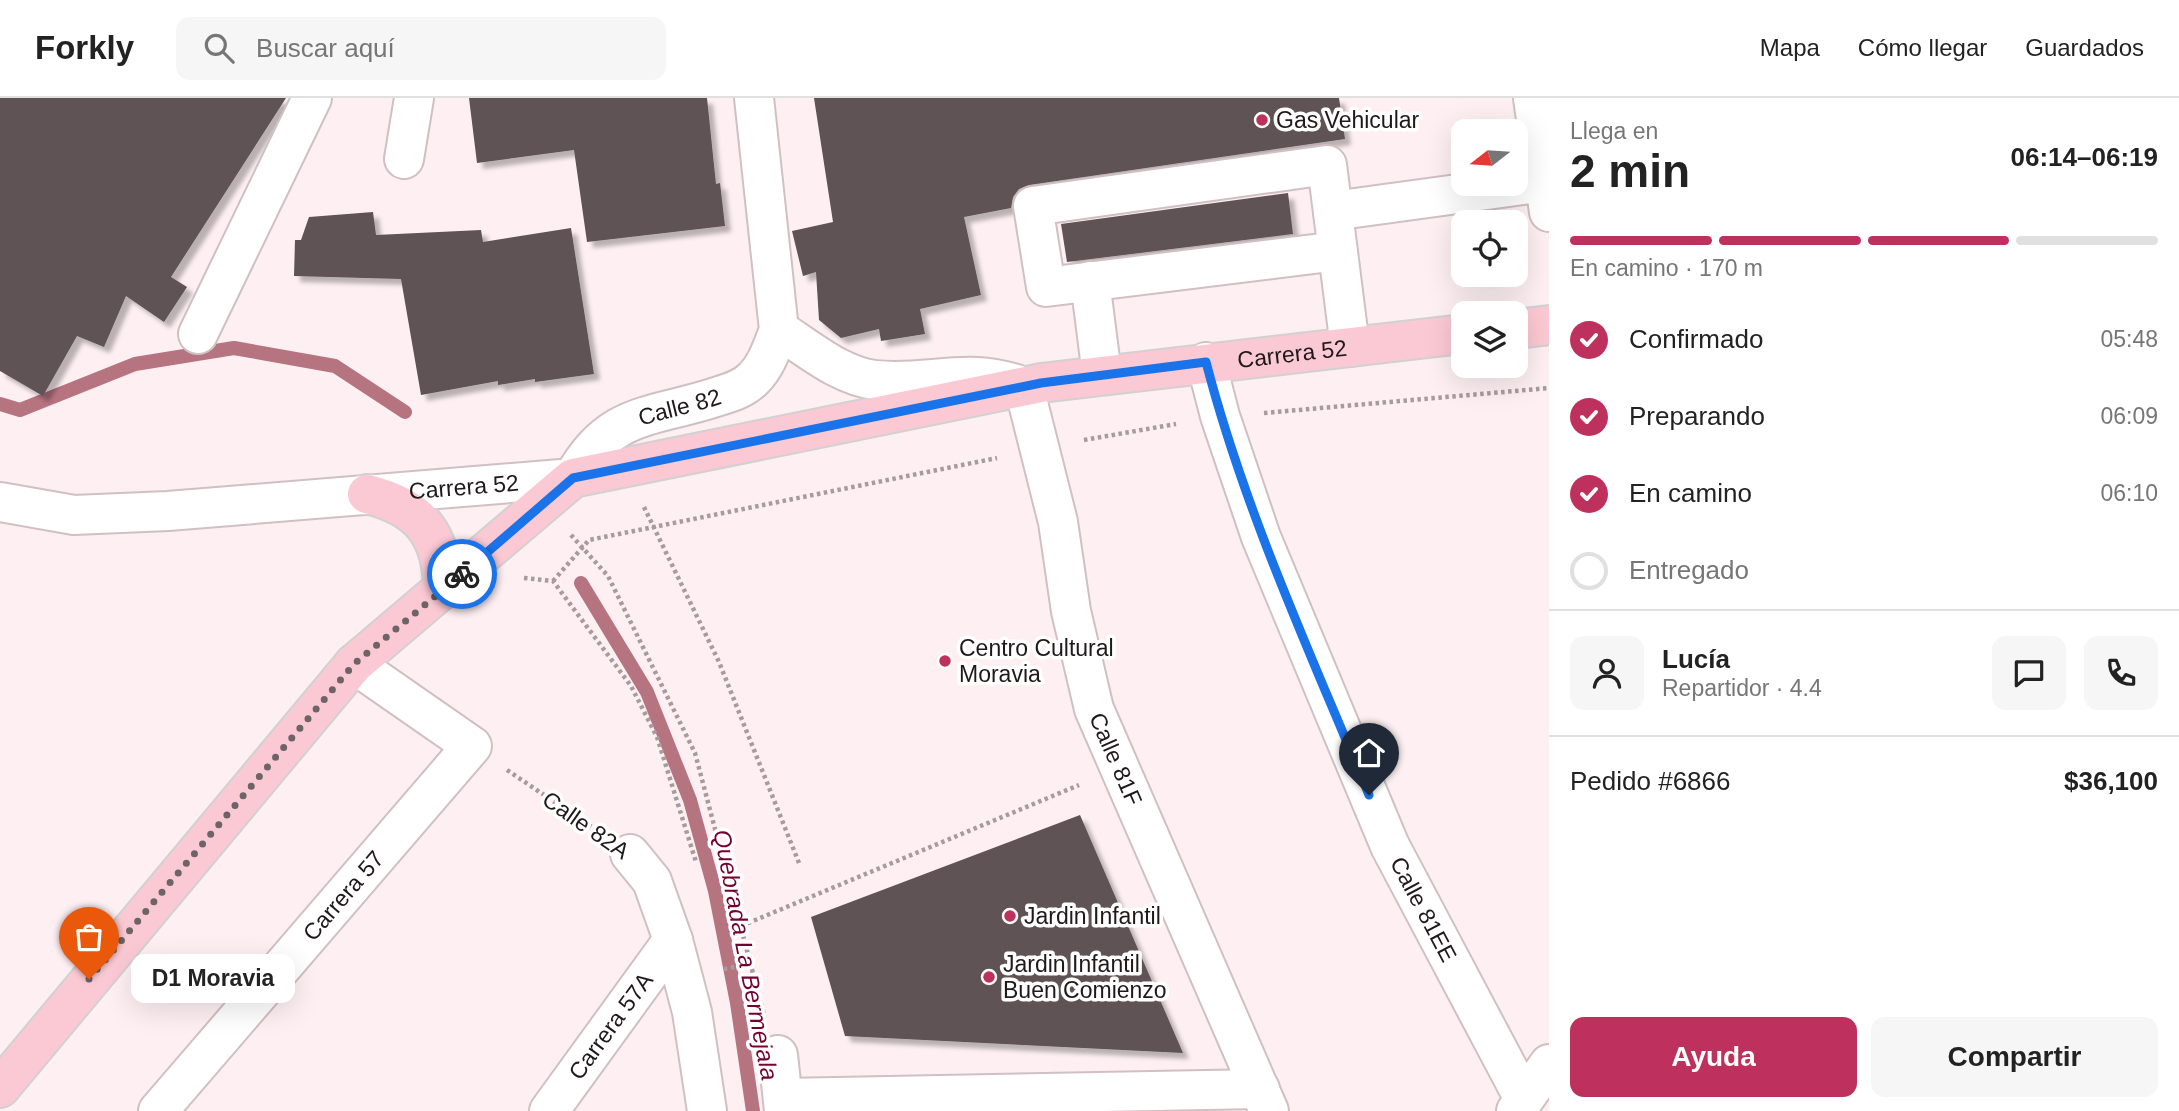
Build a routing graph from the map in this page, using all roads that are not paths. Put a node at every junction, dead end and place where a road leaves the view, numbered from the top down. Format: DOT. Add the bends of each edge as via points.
graph roads {
  1 [pos="312,98"];
  2 [pos="414,98"];
  3 [pos="754,98"];
  4 [pos="1533,98"];
  5 [pos="404,159"];
  6 [pos="1547,197"];
  7 [pos="1333,211"];
  8 [pos="1338,251"];
  9 [pos="1090,281"];
  10 [pos="1549,325"];
  11 [pos="1528,328"];
  12 [pos="779,330"];
  13 [pos="198,334"];
  14 [pos="1451,335"];
  15 [pos="1350,347"];
  16 [pos="1206,362"];
  17 [pos="1102,375"];
  18 [pos="1024,387"];
  19 [pos="573,478"];
  20 [pos="367,494"];
  21 [pos="0,502"];
  22 [pos="443,589"];
  23 [pos="354,664"];
  24 [pos="630,854"];
  25 [pos="673,940"];
  26 [pos="778,1055"];
  27 [pos="1549,1064"];
  28 [pos="0,1088"];
  29 [pos="1265,1100"];
  30 [pos="972,1103"];
  31 [pos="1520,1104"];
  32 [pos="783,1105"];
  33 [pos="158,1111"];
  34 [pos="549,1111"];
  35 [pos="707,1111"];
  1 -- 13 [label="street"];
  2 -- 5 [label="street"];
  3 -- 12 [label="street, Calle 82"];
  4 -- 6 [label="street"];
  6 -- 7 [label="street"];
  7 -- 8 [label="street"];
  7 -- 9 [label="street" via="1326,165 1033,206 1046,287"];
  8 -- 9 [label="street"];
  8 -- 15 [label="street"];
  9 -- 17 [label="street"];
  10 -- 11 [label="main road"];
  12 -- 18 [label="street" via="838,368 874,380 988,375"];
  12 -- 19 [label="street, Calle 82" via="753,379 724,394 635,418 602,436"];
  14 -- 15 [label="main road, Carrera 52"];
  15 -- 16 [label="main road, Carrera 52"];
  16 -- 17 [label="main road, Carrera 52"];
  16 -- 31 [label="street, Calle 81EE" via="1261,537 1390,846"];
  17 -- 18 [label="main road, Carrera 52"];
  18 -- 19 [label="main road, Carrera 52"];
  18 -- 29 [label="street, Calle 81F" via="1058,522 1071,611 1094,709"];
  19 -- 20 [label="street, Carrera 52"];
  19 -- 22 [label="main road"];
  20 -- 21 [label="street, Carrera 52" via="168,512 74,515"];
  20 -- 22 [label="main road" via="393,500 416,515 433,537 443,562"];
  22 -- 23 [label="main road"];
  23 -- 28 [label="main road"];
  23 -- 33 [label="street, Carrera 57" via="472,746"];
  24 -- 25 [label="street, Calle 82A" via="652,881"];
  25 -- 34 [label="street, Carrera 57A"];
  25 -- 35 [label="street, Calle 82A" via="692,1012"];
  26 -- 32 [label="street"];
  27 -- 31 [label="street"];
  29 -- 30 [label="street"];
  30 -- 32 [label="street"];
}
